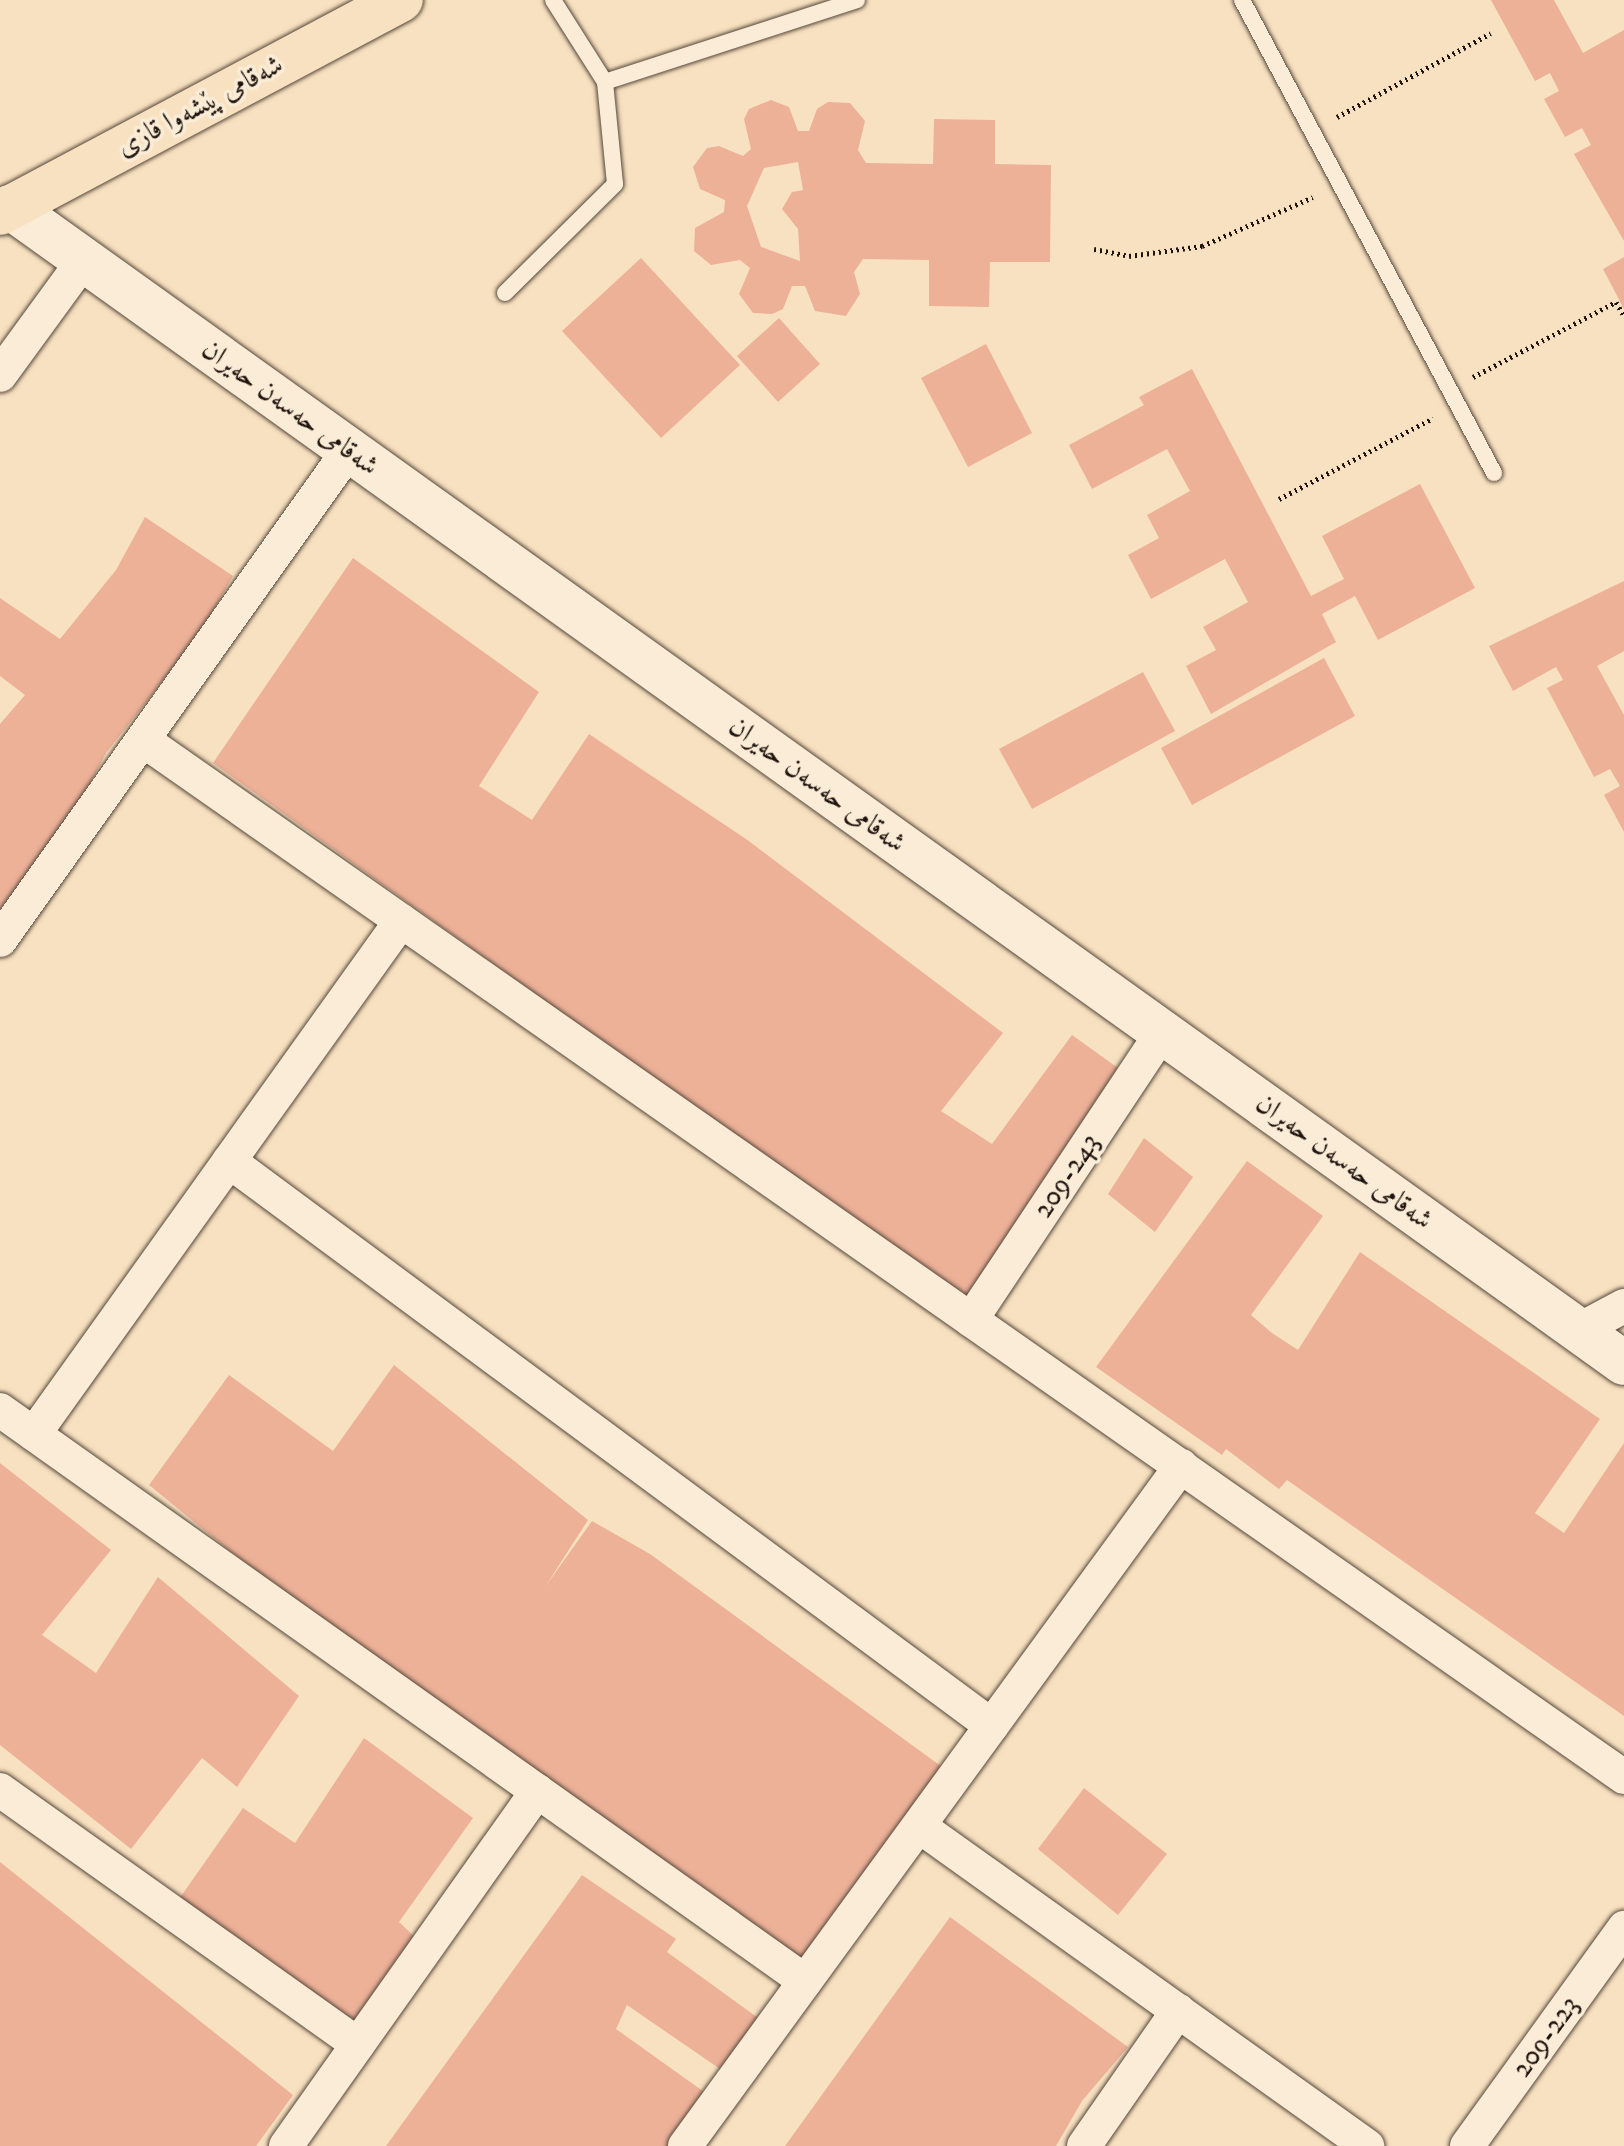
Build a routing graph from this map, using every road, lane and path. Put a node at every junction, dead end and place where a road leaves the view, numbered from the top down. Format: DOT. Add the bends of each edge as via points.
graph roads {
  1 [pos="401,0"];
  2 [pos="553,0"];
  3 [pos="857,0"];
  4 [pos="1242,0"];
  5 [pos="1491,33"];
  6 [pos="605,82"];
  7 [pos="1312,131"];
  8 [pos="1338,182"];
  9 [pos="5,210"];
  10 [pos="1094,249"];
  11 [pos="84,260"];
  12 [pos="505,293"];
  13 [pos="1624,316"];
  14 [pos="0,375"];
  15 [pos="1454,397"];
  16 [pos="349,450"];
  17 [pos="1494,473"];
  18 [pos="1279,499"];
  19 [pos="143,740"];
  20 [pos="401,921"];
  21 [pos="0,940"];
  22 [pos="1162,1032"];
  23 [pos="229,1161"];
  24 [pos="1624,1306"];
  25 [pos="971,1320"];
  26 [pos="1579,1330"];
  27 [pos="1624,1363"];
  28 [pos="0,1410"];
  29 [pos="34,1434"];
  30 [pos="1181,1466"];
  31 [pos="992,1726"];
  32 [pos="1624,1777"];
  33 [pos="0,1790"];
  34 [pos="537,1791"];
  35 [pos="919,1826"];
  36 [pos="1624,1928"];
  37 [pos="805,1981"];
  38 [pos="1178,2011"];
  39 [pos="358,2044"];
  40 [pos="286,2146"];
  41 [pos="685,2146"];
  42 [pos="1084,2146"];
  43 [pos="1367,2146"];
  44 [pos="1467,2146"];
  1 -- 9 [label="highway, شەقامی پێشەوا قازی"];
  2 -- 6 [label="lane"];
  3 -- 6 [label="lane"];
  4 -- 7 [label="lane"];
  5 -- 7 [label="path"];
  6 -- 12 [label="lane" via="615,184"];
  7 -- 8 [label="lane"];
  8 -- 10 [label="path" via="1280,216 1202,246 1129,256"];
  8 -- 15 [label="lane"];
  9 -- 11 [label="street, شەقامی حەسەن حەیران"];
  11 -- 14 [label="street"];
  11 -- 16 [label="street, شەقامی حەسەن حەیران"];
  13 -- 15 [label="path" via="1616,302"];
  15 -- 17 [label="lane"];
  15 -- 18 [label="path"];
  16 -- 19 [label="street"];
  16 -- 22 [label="street, شەقامی حەسەن حەیران"];
  19 -- 20 [label="street"];
  19 -- 21 [label="street"];
  20 -- 23 [label="street"];
  20 -- 25 [label="street"];
  22 -- 25 [label="street, 209-243"];
  22 -- 26 [label="street, شەقامی حەسەن حەیران"];
  23 -- 29 [label="street"];
  23 -- 31 [label="street"];
  24 -- 26 [label="street"];
  25 -- 30 [label="street"];
  26 -- 27 [label="street, شەقامی حەسەن حەیران"];
  28 -- 29 [label="street"];
  29 -- 34 [label="street"];
  30 -- 31 [label="street"];
  30 -- 32 [label="street"];
  31 -- 35 [label="street"];
  33 -- 39 [label="street"];
  34 -- 37 [label="street"];
  34 -- 39 [label="street"];
  35 -- 37 [label="street"];
  35 -- 38 [label="street"];
  36 -- 44 [label="street, 209-223"];
  37 -- 41 [label="street"];
  38 -- 42 [label="street"];
  38 -- 43 [label="street"];
  39 -- 40 [label="street"];
}
